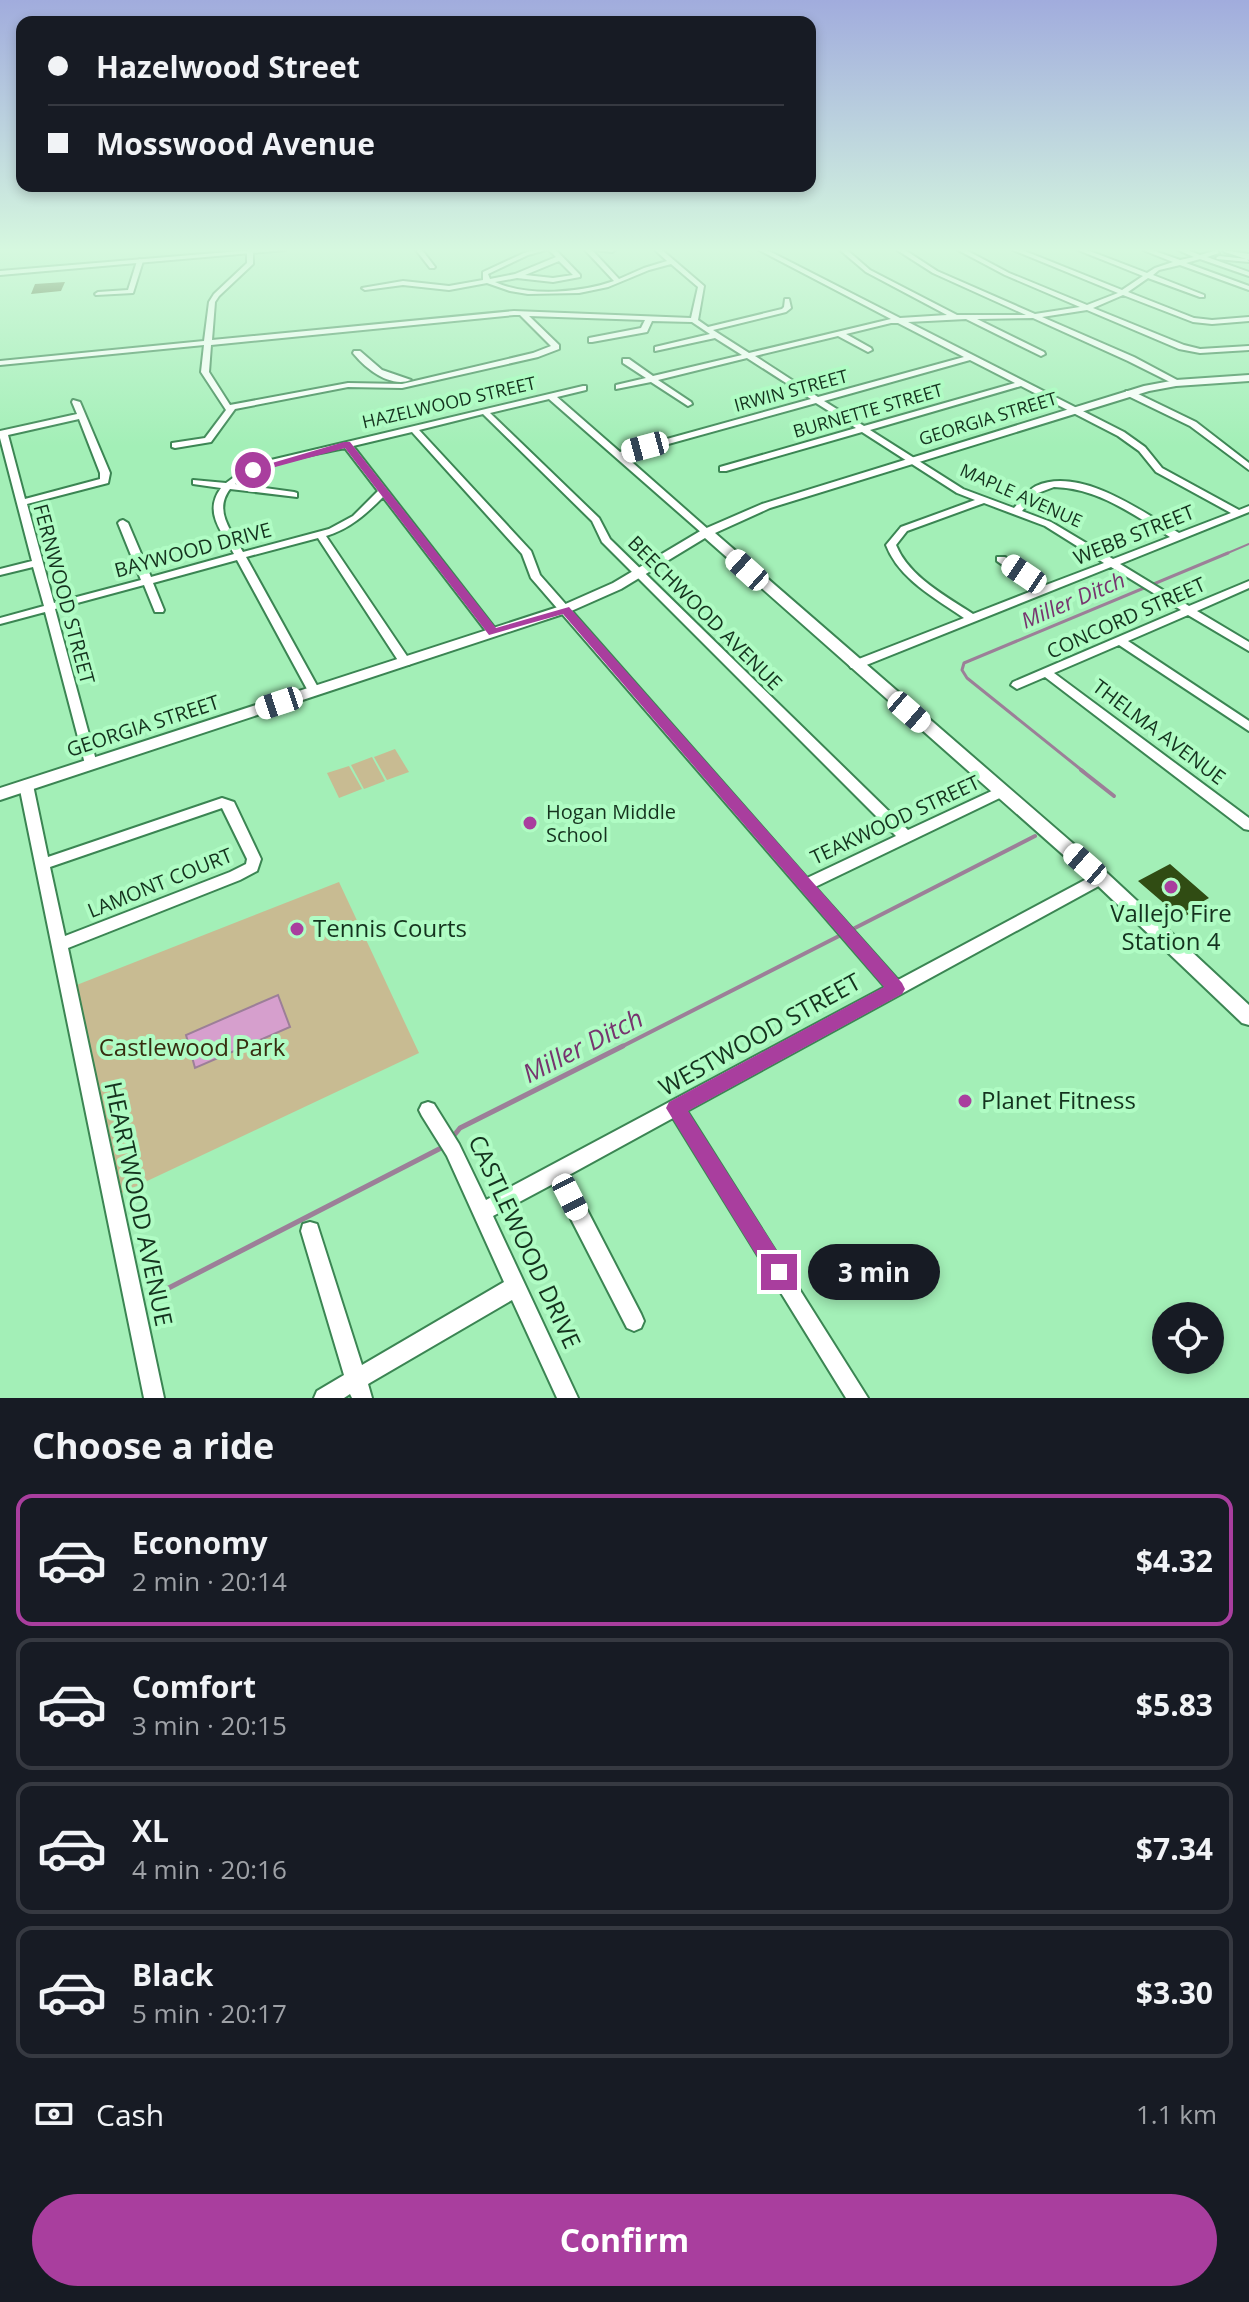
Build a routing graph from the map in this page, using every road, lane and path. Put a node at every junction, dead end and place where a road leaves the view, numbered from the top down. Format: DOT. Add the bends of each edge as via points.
graph roads {
  1 [pos="211,315"];
  2 [pos="498,315"];
  3 [pos="524,315"];
  4 [pos="579,315"];
  5 [pos="695,315"];
  6 [pos="766,315"];
  7 [pos="889,315"];
  8 [pos="953,315"];
  9 [pos="1041,315"];
  10 [pos="1108,315"];
  11 [pos="1182,315"];
  12 [pos="1037,316"];
  13 [pos="956,317"];
  14 [pos="966,317"];
  15 [pos="650,318"];
  16 [pos="1249,319"];
  17 [pos="694,320"];
  18 [pos="898,320"];
  19 [pos="707,329"];
  20 [pos="838,333"];
  21 [pos="717,335"];
  22 [pos="592,340"];
  23 [pos="208,342"];
  24 [pos="1249,348"];
  25 [pos="658,349"];
  26 [pos="868,350"];
  27 [pos="357,353"];
  28 [pos="1041,354"];
  29 [pos="748,356"];
  30 [pos="972,357"];
  31 [pos="626,361"];
  32 [pos="0,363"];
  33 [pos="652,379"];
  34 [pos="1249,381"];
  35 [pos="422,382"];
  36 [pos="1022,383"];
  37 [pos="1176,383"];
  38 [pos="619,387"];
  39 [pos="583,388"];
  40 [pos="551,396"];
  41 [pos="1134,396"];
  42 [pos="818,400"];
  43 [pos="76,402"];
  44 [pos="688,404"];
  45 [pos="228,408"];
  46 [pos="484,411"];
  47 [pos="1080,413"];
  48 [pos="81,416"];
  49 [pos="413,428"];
  50 [pos="863,429"];
  51 [pos="1,433"];
  52 [pos="347,444"];
  53 [pos="175,445"];
  54 [pos="618,455"];
  55 [pos="918,464"];
  56 [pos="1249,467"];
  57 [pos="723,469"];
  58 [pos="196,482"];
  59 [pos="228,487"];
  60 [pos="383,491"];
  61 [pos="294,495"];
  62 [pos="981,501"];
  63 [pos="21,503"];
  64 [pos="1244,511"];
  65 [pos="1016,512"];
  66 [pos="123,523"];
  67 [pos="706,532"];
  68 [pos="320,534"];
  69 [pos="1178,537"];
  70 [pos="241,556"];
  71 [pos="1001,559"];
  72 [pos="37,563"];
  73 [pos="1113,563"];
  74 [pos="0,572"];
  75 [pos="639,572"];
  76 [pos="147,581"];
  77 [pos="1249,584"];
  78 [pos="1046,590"];
  79 [pos="49,608"];
  80 [pos="565,609"];
  81 [pos="159,610"];
  82 [pos="1189,610"];
  83 [pos="972,619"];
  84 [pos="0,621"];
  85 [pos="493,633"];
  86 [pos="1119,640"];
  87 [pos="1249,647"];
  88 [pos="405,662"];
  89 [pos="855,665"];
  90 [pos="1045,672"];
  91 [pos="1017,685"];
  92 [pos="314,691"];
  93 [pos="1249,727"];
  94 [pos="91,764"];
  95 [pos="26,785"];
  96 [pos="1001,792"];
  97 [pos="0,794"];
  98 [pos="1249,825"];
  99 [pos="906,837"];
  100 [pos="44,864"];
  101 [pos="1101,878"];
  102 [pos="805,885"];
  103 [pos="60,944"];
  104 [pos="896,989"];
  105 [pos="1249,1017"];
  106 [pos="676,1108"];
  107 [pos="428,1110"];
  108 [pos="557,1172"];
  109 [pos="483,1212"];
  110 [pos="310,1231"];
  111 [pos="517,1286"];
  112 [pos="634,1321"];
  113 [pos="359,1388"];
  114 [pos="154,1398"];
  115 [pos="324,1398"];
  116 [pos="568,1398"];
  117 [pos="858,1398"];
  1 -- 23 [label="street"];
  2 -- 23 [label="street"];
  3 -- 35 [label="street" via="556,347"];
  4 -- 15 [label="street"];
  5 -- 17 [label="street"];
  6 -- 19 [label="street"];
  7 -- 18 [label="street"];
  8 -- 13 [label="street"];
  9 -- 12 [label="street"];
  10 -- 24 [label="street" via="1185,348"];
  11 -- 16 [label="street" via="1200,322"];
  12 -- 14 [label="street"];
  12 -- 37 [label="street"];
  13 -- 14 [label="street"];
  13 -- 18 [label="street"];
  14 -- 28 [label="street"];
  15 -- 17 [label="street"];
  15 -- 22 [label="street" via="644,330"];
  17 -- 19 [label="street, MAPLE AVENUE"];
  18 -- 20 [label="street"];
  18 -- 30 [label="street"];
  19 -- 21 [label="street, MAPLE AVENUE"];
  20 -- 26 [label="street"];
  20 -- 29 [label="street"];
  21 -- 25 [label="street"];
  21 -- 29 [label="street, MAPLE AVENUE"];
  23 -- 32 [label="street"];
  23 -- 45 [label="street" via="205,372"];
  27 -- 35 [label="street" via="382,374"];
  29 -- 33 [label="street"];
  29 -- 42 [label="street, MAPLE AVENUE"];
  30 -- 36 [label="street"];
  30 -- 42 [label="street, IRWIN STREET"];
  31 -- 33 [label="street"];
  33 -- 38 [label="street"];
  33 -- 44 [label="street"];
  34 -- 37 [label="main road, GEORGIA STREET"];
  34 -- 41 [label="main road, GEORGIA STREET"];
  35 -- 45 [label="street" via="348,385"];
  36 -- 47 [label="street"];
  36 -- 50 [label="street, BURNETTE STREET"];
  37 -- 41 [label="main road, GEORGIA STREET"];
  39 -- 40 [label="street, HAZELWOOD STREET"];
  40 -- 46 [label="street, HAZELWOOD STREET"];
  40 -- 54 [label="street"];
  41 -- 47 [label="main road, GEORGIA STREET"];
  41 -- 56 [label="street" via="1193,424"];
  42 -- 50 [label="street, MAPLE AVENUE"];
  42 -- 54 [label="street, IRWIN STREET"];
  43 -- 48 [label="street"];
  45 -- 53 [label="street" via="208,440"];
  46 -- 49 [label="street, HAZELWOOD STREET"];
  46 -- 75 [label="street, BEECHWOOD AVENUE" via="596,520 606,540"];
  47 -- 55 [label="main road, GEORGIA STREET"];
  47 -- 64 [label="street" via="1131,440 1159,470"];
  48 -- 51 [label="street"];
  48 -- 63 [label="street" via="105,481"];
  49 -- 52 [label="street, HAZELWOOD STREET"];
  49 -- 80 [label="street" via="527,553 535,576"];
  50 -- 55 [label="street, MAPLE AVENUE"];
  50 -- 57 [label="street, BURNETTE STREET"];
  51 -- 63 [label="street, FERNWOOD STREET" via="10,480"];
  52 -- 59 [label="street, HAZELWOOD STREET" via="262,466"];
  52 -- 60 [label="street"];
  54 -- 67 [label="street"];
  55 -- 62 [label="street, MAPLE AVENUE"];
  55 -- 67 [label="main road, GEORGIA STREET"];
  58 -- 59 [label="street"];
  59 -- 61 [label="street"];
  59 -- 70 [label="street" via="216,507"];
  60 -- 68 [label="street, BAYWOOD DRIVE" via="356,518"];
  60 -- 85 [label="street"];
  62 -- 65 [label="street, MAPLE AVENUE"];
  62 -- 83 [label="street" via="904,529 891,545 893,557 906,570"];
  63 -- 72 [label="street, FERNWOOD STREET"];
  64 -- 69 [label="street, WEBB STREET"];
  65 -- 69 [label="street" via="1039,488 1071,483"];
  65 -- 73 [label="street, MAPLE AVENUE" via="1048,524"];
  66 -- 76 [label="street"];
  67 -- 75 [label="main road, GEORGIA STREET"];
  67 -- 89 [label="main road"];
  68 -- 70 [label="street, BAYWOOD DRIVE"];
  68 -- 88 [label="street"];
  69 -- 73 [label="street, WEBB STREET"];
  70 -- 76 [label="street, BAYWOOD DRIVE"];
  70 -- 92 [label="street"];
  71 -- 78 [label="street"];
  72 -- 74 [label="street"];
  72 -- 79 [label="street, FERNWOOD STREET"];
  73 -- 78 [label="street, WEBB STREET"];
  73 -- 82 [label="street, MAPLE AVENUE"];
  75 -- 80 [label="main road, GEORGIA STREET"];
  75 -- 99 [label="street, BEECHWOOD AVENUE"];
  76 -- 79 [label="street, BAYWOOD DRIVE"];
  76 -- 81 [label="street"];
  77 -- 82 [label="street, CONCORD STREET"];
  78 -- 83 [label="street, WEBB STREET"];
  79 -- 84 [label="street, BAYWOOD DRIVE"];
  79 -- 94 [label="street, FERNWOOD STREET"];
  80 -- 85 [label="main road, GEORGIA STREET"];
  80 -- 102 [label="street"];
  82 -- 86 [label="street, CONCORD STREET"];
  82 -- 87 [label="street, MAPLE AVENUE"];
  83 -- 89 [label="street, WEBB STREET"];
  85 -- 88 [label="main road, GEORGIA STREET"];
  86 -- 90 [label="street, CONCORD STREET"];
  86 -- 93 [label="street"];
  88 -- 92 [label="main road, GEORGIA STREET"];
  89 -- 96 [label="main road"];
  90 -- 91 [label="street, CONCORD STREET"];
  90 -- 98 [label="street, THELMA AVENUE"];
  92 -- 94 [label="main road, GEORGIA STREET"];
  94 -- 95 [label="main road, GEORGIA STREET"];
  95 -- 97 [label="main road, GEORGIA STREET"];
  95 -- 100 [label="street, HEARTWOOD AVENUE"];
  96 -- 99 [label="street, TEAKWOOD STREET"];
  96 -- 101 [label="main road"];
  99 -- 102 [label="street, TEAKWOOD STREET"];
  100 -- 103 [label="street, HEARTWOOD AVENUE"];
  100 -- 103 [label="street, LAMONT COURT" via="222,803 235,814 254,859 252,867 235,876"];
  101 -- 104 [label="street, WESTWOOD STREET"];
  101 -- 105 [label="main road"];
  102 -- 104 [label="street"];
  103 -- 114 [label="street, HEARTWOOD AVENUE"];
  104 -- 106 [label="street, WESTWOOD STREET"];
  106 -- 108 [label="street, WESTWOOD STREET"];
  106 -- 117 [label="street"];
  107 -- 109 [label="street, CASTLEWOOD DRIVE"];
  108 -- 109 [label="street, WESTWOOD STREET"];
  108 -- 112 [label="street"];
  109 -- 111 [label="street, CASTLEWOOD DRIVE"];
  110 -- 113 [label="street"];
  111 -- 113 [label="street"];
  111 -- 116 [label="street, CASTLEWOOD DRIVE"];
  113 -- 115 [label="street"];
}
